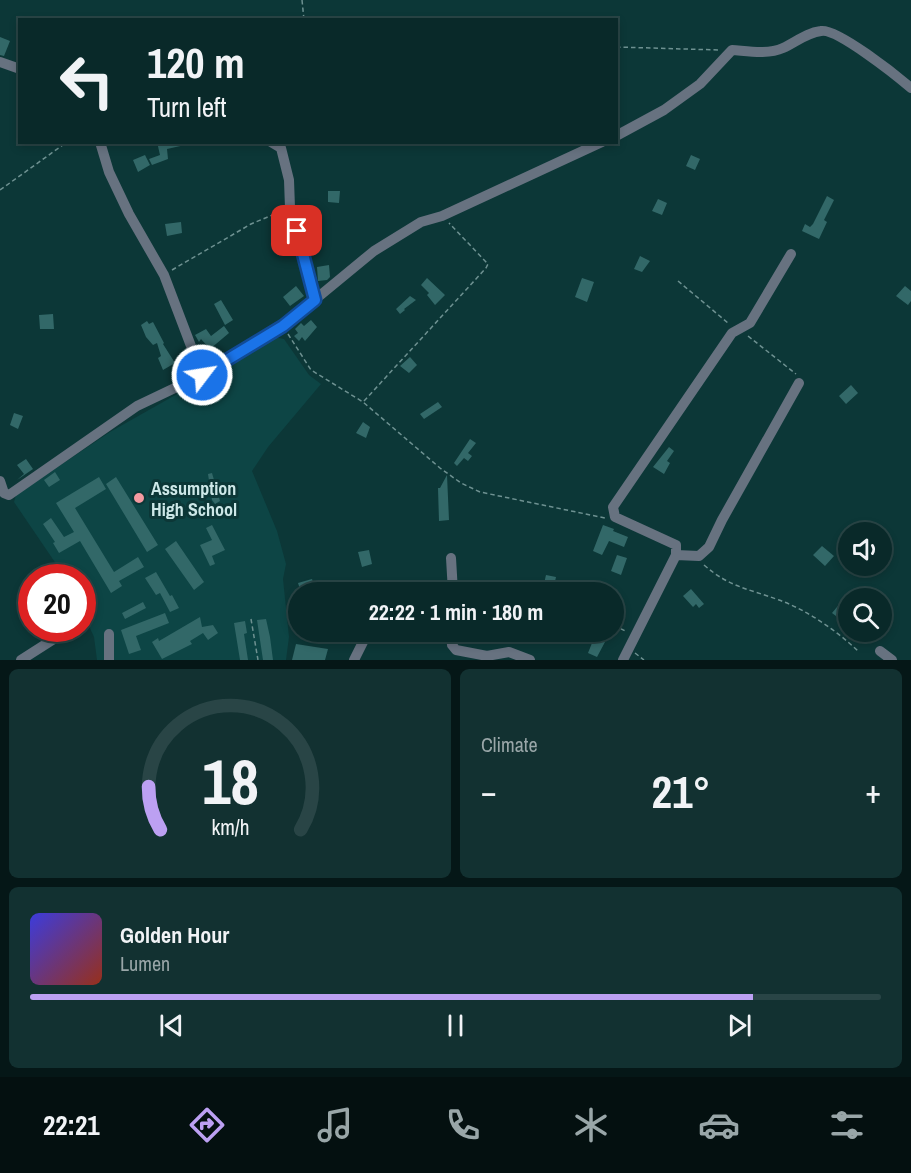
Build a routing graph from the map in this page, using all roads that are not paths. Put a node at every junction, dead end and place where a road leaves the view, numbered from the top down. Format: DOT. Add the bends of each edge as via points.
graph roads {
  1 [pos="0,62"];
  2 [pos="18,68"];
  3 [pos="911,88"];
  4 [pos="618,135"];
  5 [pos="101,144"];
  6 [pos="274,144"];
  7 [pos="598,144"];
  8 [pos="791,254"];
  9 [pos="315,300"];
  10 [pos="202,375"];
  11 [pos="799,383"];
  12 [pos="0,481"];
  13 [pos="676,555"];
  14 [pos="451,558"];
  15 [pos="452,582"];
  16 [pos="108,634"];
  17 [pos="49,642"];
  18 [pos="363,642"];
  19 [pos="453,642"];
  20 [pos="880,651"];
  21 [pos="21,660"];
  22 [pos="109,660"];
  23 [pos="354,660"];
  24 [pos="530,660"];
  25 [pos="623,660"];
  26 [pos="892,660"];
  1 -- 2 [label="street"];
  3 -- 4 [label="street" via="862,51 824,30 800,37 781,49 732,50 700,84 664,110"];
  5 -- 10 [label="street" via="129,214 164,275"];
  6 -- 9 [label="street" via="281,148 290,180 291,208"];
  7 -- 9 [label="street" via="421,222 374,251"];
  8 -- 13 [label="street" via="750,323 736,331 614,507 615,517 676,545"];
  9 -- 10 [label="street" via="283,326"];
  10 -- 12 [label="street" via="137,406 9,495 4,494"];
  11 -- 13 [label="street" via="709,547 699,556"];
  13 -- 25 [label="street"];
  14 -- 15 [label="street"];
  16 -- 22 [label="street"];
  17 -- 21 [label="street"];
  18 -- 23 [label="street"];
  19 -- 24 [label="street" via="456,650 487,656 509,652"];
  20 -- 26 [label="street"];
}
